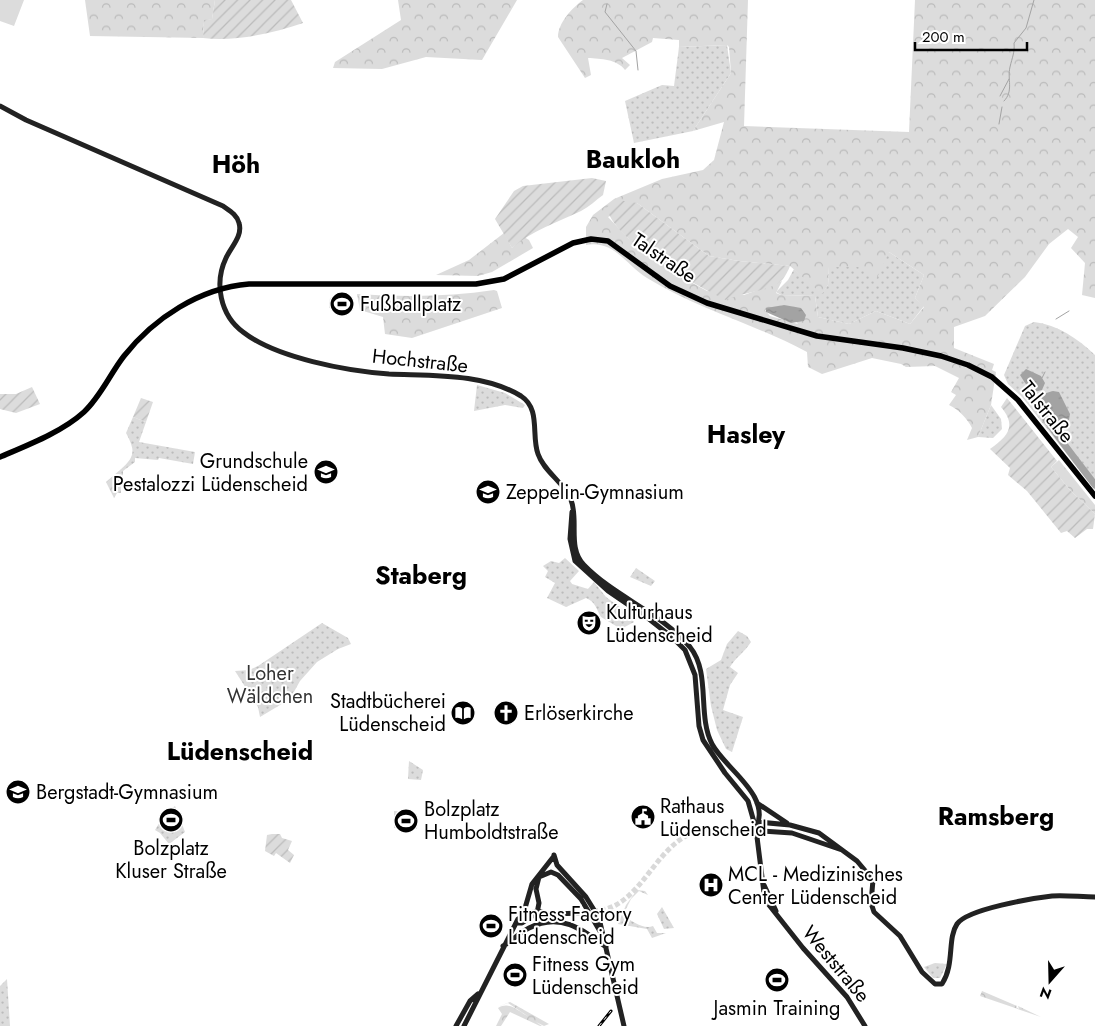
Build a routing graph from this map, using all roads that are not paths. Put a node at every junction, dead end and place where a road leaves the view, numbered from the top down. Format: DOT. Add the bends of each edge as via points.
graph roads {
  1 [pos="0,106"];
  2 [pos="220,289"];
  3 [pos="0,456"];
  4 [pos="1095,496"];
  5 [pos="573,520"];
  6 [pos="756,802"];
  7 [pos="752,822"];
  8 [pos="759,822"];
  9 [pos="790,825"];
  10 [pos="756,829"];
  11 [pos="746,830"];
  12 [pos="842,850"];
  13 [pos="556,865"];
  14 [pos="547,866"];
  15 [pos="540,876"];
  16 [pos="1095,897"];
  17 [pos="538,910"];
  18 [pos="586,913"];
  19 [pos="523,915"];
  20 [pos="516,923"];
  21 [pos="604,938"];
  22 [pos="502,947"];
  23 [pos="606,947"];
  24 [pos="479,993"];
  25 [pos="456,1026"];
  26 [pos="464,1026"];
  27 [pos="624,1026"];
  28 [pos="865,1026"];
  1 -- 2 [label="main road" via="233,213 239,223 239,233 223,264"];
  2 -- 3 [label="main road, Talstraße" via="188,303 146,332 123,357 96,399 79,416 28,445"];
  2 -- 4 [label="main road, Talstraße" via="250,284 476,284 504,278 573,242 608,241 670,286 707,303 817,336 941,356 987,374 1018,400"];
  2 -- 5 [label="main road, Hochstraße" via="224,306 235,325 274,350 358,370 468,380 520,396 532,407 535,443 540,459 569,496"];
  5 -- 6 [label="main road" via="576,550 583,565 615,591 653,615 693,652 699,668 710,739 720,757 746,785"];
  5 -- 7 [label="main road" via="571,551 577,564 685,650 695,675 697,716 703,740 744,795 750,806"];
  6 -- 8 [label="main road"];
  6 -- 9 [label="main road"];
  7 -- 8 [label="main road"];
  7 -- 10 [label="main road"];
  8 -- 9 [label="main road"];
  8 -- 10 [label="main road"];
  9 -- 12 [label="main road" via="819,833"];
  10 -- 11 [label="main road"];
  10 -- 12 [label="main road" via="798,834"];
  10 -- 28 [label="main road, Weststraße" via="761,878 769,905 847,997"];
  12 -- 16 [label="main road" via="872,878 874,912 903,940 926,978 938,985 946,977 952,956 953,933 963,918 1034,898"];
  13 -- 14 [label="main road"];
  13 -- 14 [label="main road" via="554,856"];
  13 -- 21 [label="main road" via="593,907"];
  14 -- 15 [label="main road"];
  15 -- 17 [label="main road" via="536,889"];
  15 -- 19 [label="main road" via="532,884"];
  15 -- 21 [label="main road" via="551,872 558,875 581,899"];
  17 -- 18 [label="main road" via="548,914"];
  17 -- 19 [label="main road"];
  17 -- 20 [label="main road" via="533,916"];
  19 -- 20 [label="main road"];
  20 -- 22 [label="main road"];
  21 -- 23 [label="main road"];
  22 -- 23 [label="main road" via="529,928 554,922 579,927"];
  22 -- 24 [label="main road"];
  23 -- 27 [label="main road"];
  24 -- 25 [label="main road" via="470,1001"];
  24 -- 26 [label="main road"];
}
